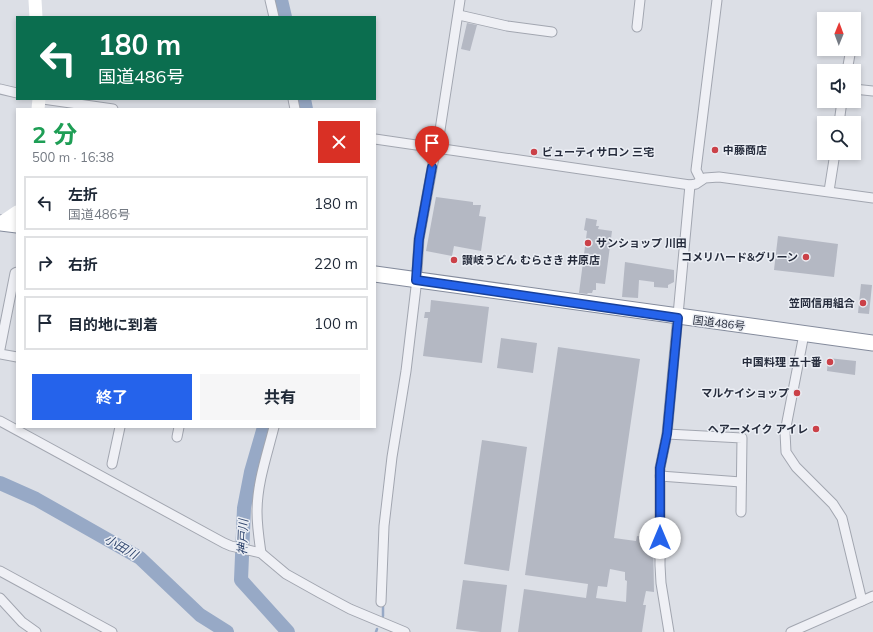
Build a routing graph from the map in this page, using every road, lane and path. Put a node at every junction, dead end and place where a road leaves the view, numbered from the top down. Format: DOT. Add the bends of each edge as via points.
graph roads {
  1 [pos="35,0"];
  2 [pos="270,0"];
  3 [pos="460,0"];
  4 [pos="640,0"];
  5 [pos="717,0"];
  6 [pos="459,14"];
  7 [pos="36,16"];
  8 [pos="274,16"];
  9 [pos="637,28"];
  10 [pos="552,32"];
  11 [pos="0,89"];
  12 [pos="861,90"];
  13 [pos="873,91"];
  14 [pos="16,93"];
  15 [pos="50,100"];
  16 [pos="106,108"];
  17 [pos="376,139"];
  18 [pos="437,148"];
  19 [pos="834,160"];
  20 [pos="701,180"];
  21 [pos="690,185"];
  22 [pos="829,191"];
  23 [pos="873,198"];
  24 [pos="16,213"];
  25 [pos="0,222"];
  26 [pos="16,225"];
  27 [pos="16,273"];
  28 [pos="376,274"];
  29 [pos="416,280"];
  30 [pos="678,318"];
  31 [pos="804,334"];
  32 [pos="873,343"];
  33 [pos="0,349"];
  34 [pos="0,354"];
  35 [pos="16,357"];
  36 [pos="0,421"];
  37 [pos="120,428"];
  38 [pos="179,428"];
  39 [pos="274,428"];
  40 [pos="667,434"];
  41 [pos="177,437"];
  42 [pos="112,464"];
  43 [pos="660,476"];
  44 [pos="741,482"];
  45 [pos="741,512"];
  46 [pos="258,552"];
  47 [pos="0,571"];
  48 [pos="873,596"];
  49 [pos="0,598"];
  50 [pos="862,601"];
  51 [pos="381,602"];
  52 [pos="36,632"];
  53 [pos="112,632"];
  54 [pos="404,632"];
  55 [pos="669,632"];
  56 [pos="791,632"];
  1 -- 7 [label="main road"];
  2 -- 8 [label="street"];
  3 -- 6 [label="street"];
  4 -- 9 [label="street"];
  5 -- 20 [label="street" via="696,170"];
  6 -- 10 [label="street" via="507,26"];
  6 -- 18 [label="street"];
  11 -- 14 [label="street"];
  12 -- 13 [label="street"];
  15 -- 16 [label="street"];
  17 -- 18 [label="street"];
  18 -- 21 [label="street"];
  18 -- 29 [label="street" via="419,239"];
  19 -- 22 [label="street"];
  20 -- 21 [label="street"];
  20 -- 22 [label="street" via="719,177"];
  21 -- 30 [label="street"];
  22 -- 23 [label="street"];
  24 -- 25 [label="main road"];
  25 -- 26 [label="highway"];
  27 -- 33 [label="street"];
  28 -- 29 [label="highway, 国道486号"];
  29 -- 30 [label="highway, 国道486号"];
  29 -- 51 [label="street" via="384,526"];
  30 -- 31 [label="highway, 国道486号"];
  30 -- 40 [label="street"];
  31 -- 32 [label="highway, 国道486号"];
  31 -- 50 [label="street" via="785,432 786,452 796,468 833,504 842,518"];
  34 -- 35 [label="street"];
  36 -- 46 [label="street" via="216,539 234,547"];
  37 -- 42 [label="street"];
  38 -- 41 [label="street"];
  39 -- 46 [label="street" via="258,497"];
  40 -- 43 [label="street"];
  40 -- 44 [label="street" via="742,438"];
  43 -- 44 [label="street"];
  43 -- 55 [label="street" via="660,583"];
  44 -- 45 [label="street"];
  46 -- 54 [label="street" via="286,574 320,593"];
  47 -- 53 [label="street"];
  48 -- 50 [label="street"];
  49 -- 52 [label="street" via="22,622"];
  50 -- 56 [label="street"];
}
